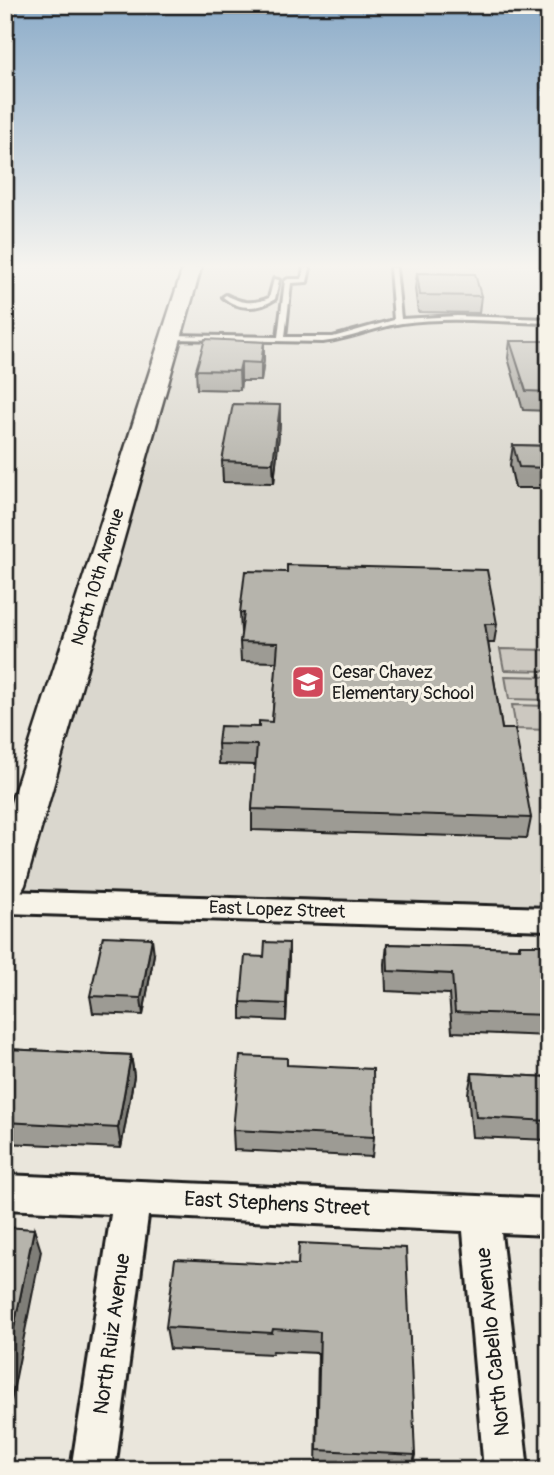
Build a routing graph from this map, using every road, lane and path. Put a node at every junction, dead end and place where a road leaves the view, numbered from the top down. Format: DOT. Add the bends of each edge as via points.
graph roads {
  1 [pos="172,337"];
  2 [pos="343,337"];
  3 [pos="281,339"];
  4 [pos="5,885"];
  5 [pos="5,902"];
  6 [pos="549,919"];
  7 [pos="5,1192"];
  8 [pos="132,1198"];
  9 [pos="480,1214"];
  10 [pos="549,1217"];
  11 [pos="93,1470"];
  12 [pos="506,1470"];
  1 -- 3 [label="lane"];
  1 -- 4 [label="main road, North 10th Avenue"];
  2 -- 3 [label="lane"];
  5 -- 6 [label="street, East Lopez Street"];
  7 -- 8 [label="street, East Stephens Street"];
  8 -- 9 [label="street, East Stephens Street"];
  8 -- 11 [label="street, North Ruiz Avenue"];
  9 -- 10 [label="street, East Stephens Street"];
  9 -- 12 [label="street, North Cabello Avenue"];
}
